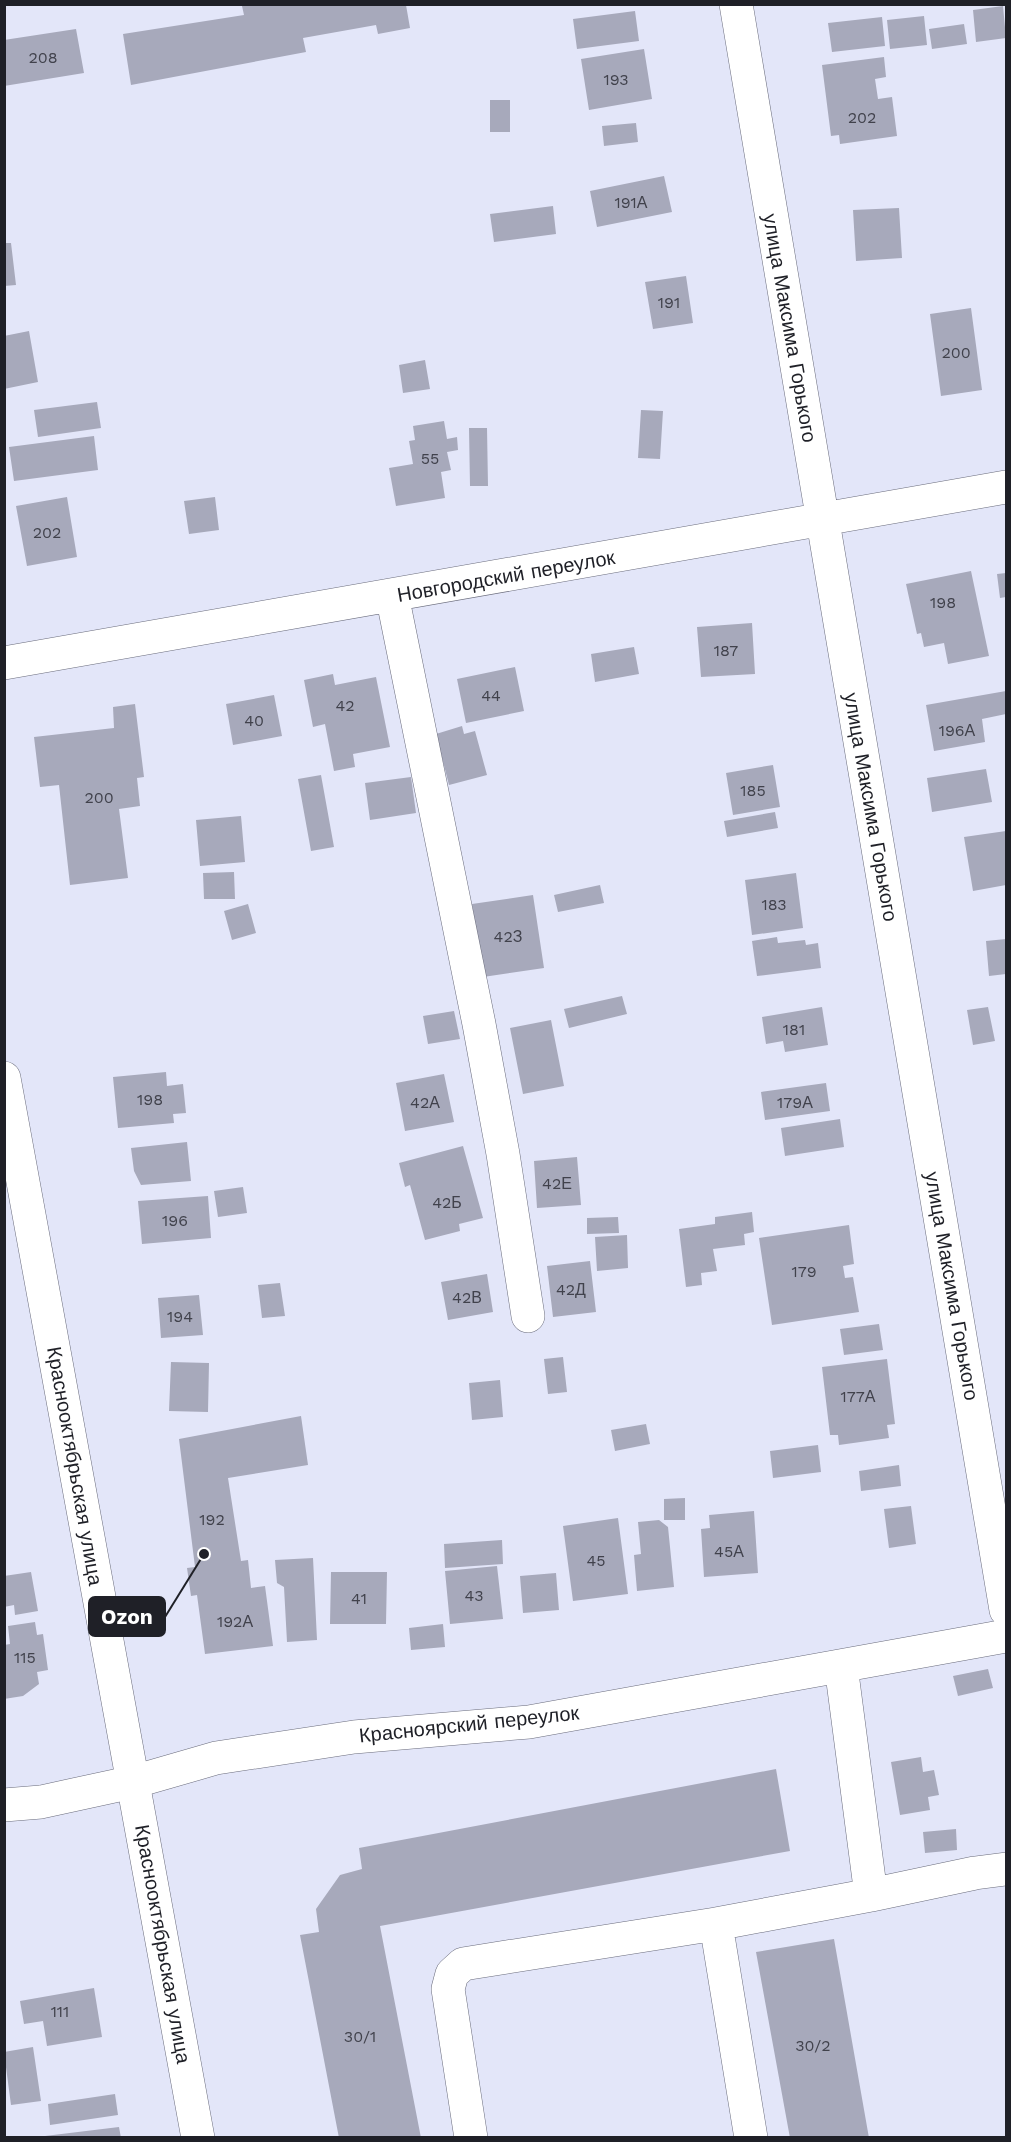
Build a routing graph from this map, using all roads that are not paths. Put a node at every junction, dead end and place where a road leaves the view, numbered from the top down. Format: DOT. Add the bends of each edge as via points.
graph roads {
  1 [pos="736,4"];
  2 [pos="1006,487"];
  3 [pos="823,520"];
  4 [pos="392,596"];
  5 [pos="4,663"];
  6 [pos="4,1078"];
  7 [pos="528,1316"];
  8 [pos="1006,1610"];
  9 [pos="1006,1636"];
  10 [pos="841,1666"];
  11 [pos="133,1782"];
  12 [pos="4,1805"];
  13 [pos="1006,1869"];
  14 [pos="871,1895"];
  15 [pos="716,1924"];
  16 [pos="198,2138"];
  17 [pos="471,2138"];
  18 [pos="751,2138"];
  1 -- 3 [label="street, улица Максима Горького"];
  2 -- 3 [label="street, Новгородский переулок"];
  3 -- 4 [label="street, Новгородский переулок"];
  3 -- 8 [label="street, улица Максима Горького"];
  4 -- 5 [label="street, Новгородский переулок"];
  4 -- 7 [label="street" via="479,1024"];
  6 -- 11 [label="street, Краснооктябрьская улица"];
  9 -- 10 [label="street, Красноярский переулок"];
  10 -- 11 [label="street, Красноярский переулок" via="529,1722 354,1737 216,1758"];
  10 -- 14 [label="street"];
  11 -- 12 [label="street, Красноярский переулок" via="40,1802"];
  11 -- 16 [label="street, Краснооктябрьская улица"];
  13 -- 14 [label="street"];
  14 -- 15 [label="street"];
  15 -- 17 [label="street" via="463,1964 452,1974 448,1989"];
  15 -- 18 [label="street"];
}
